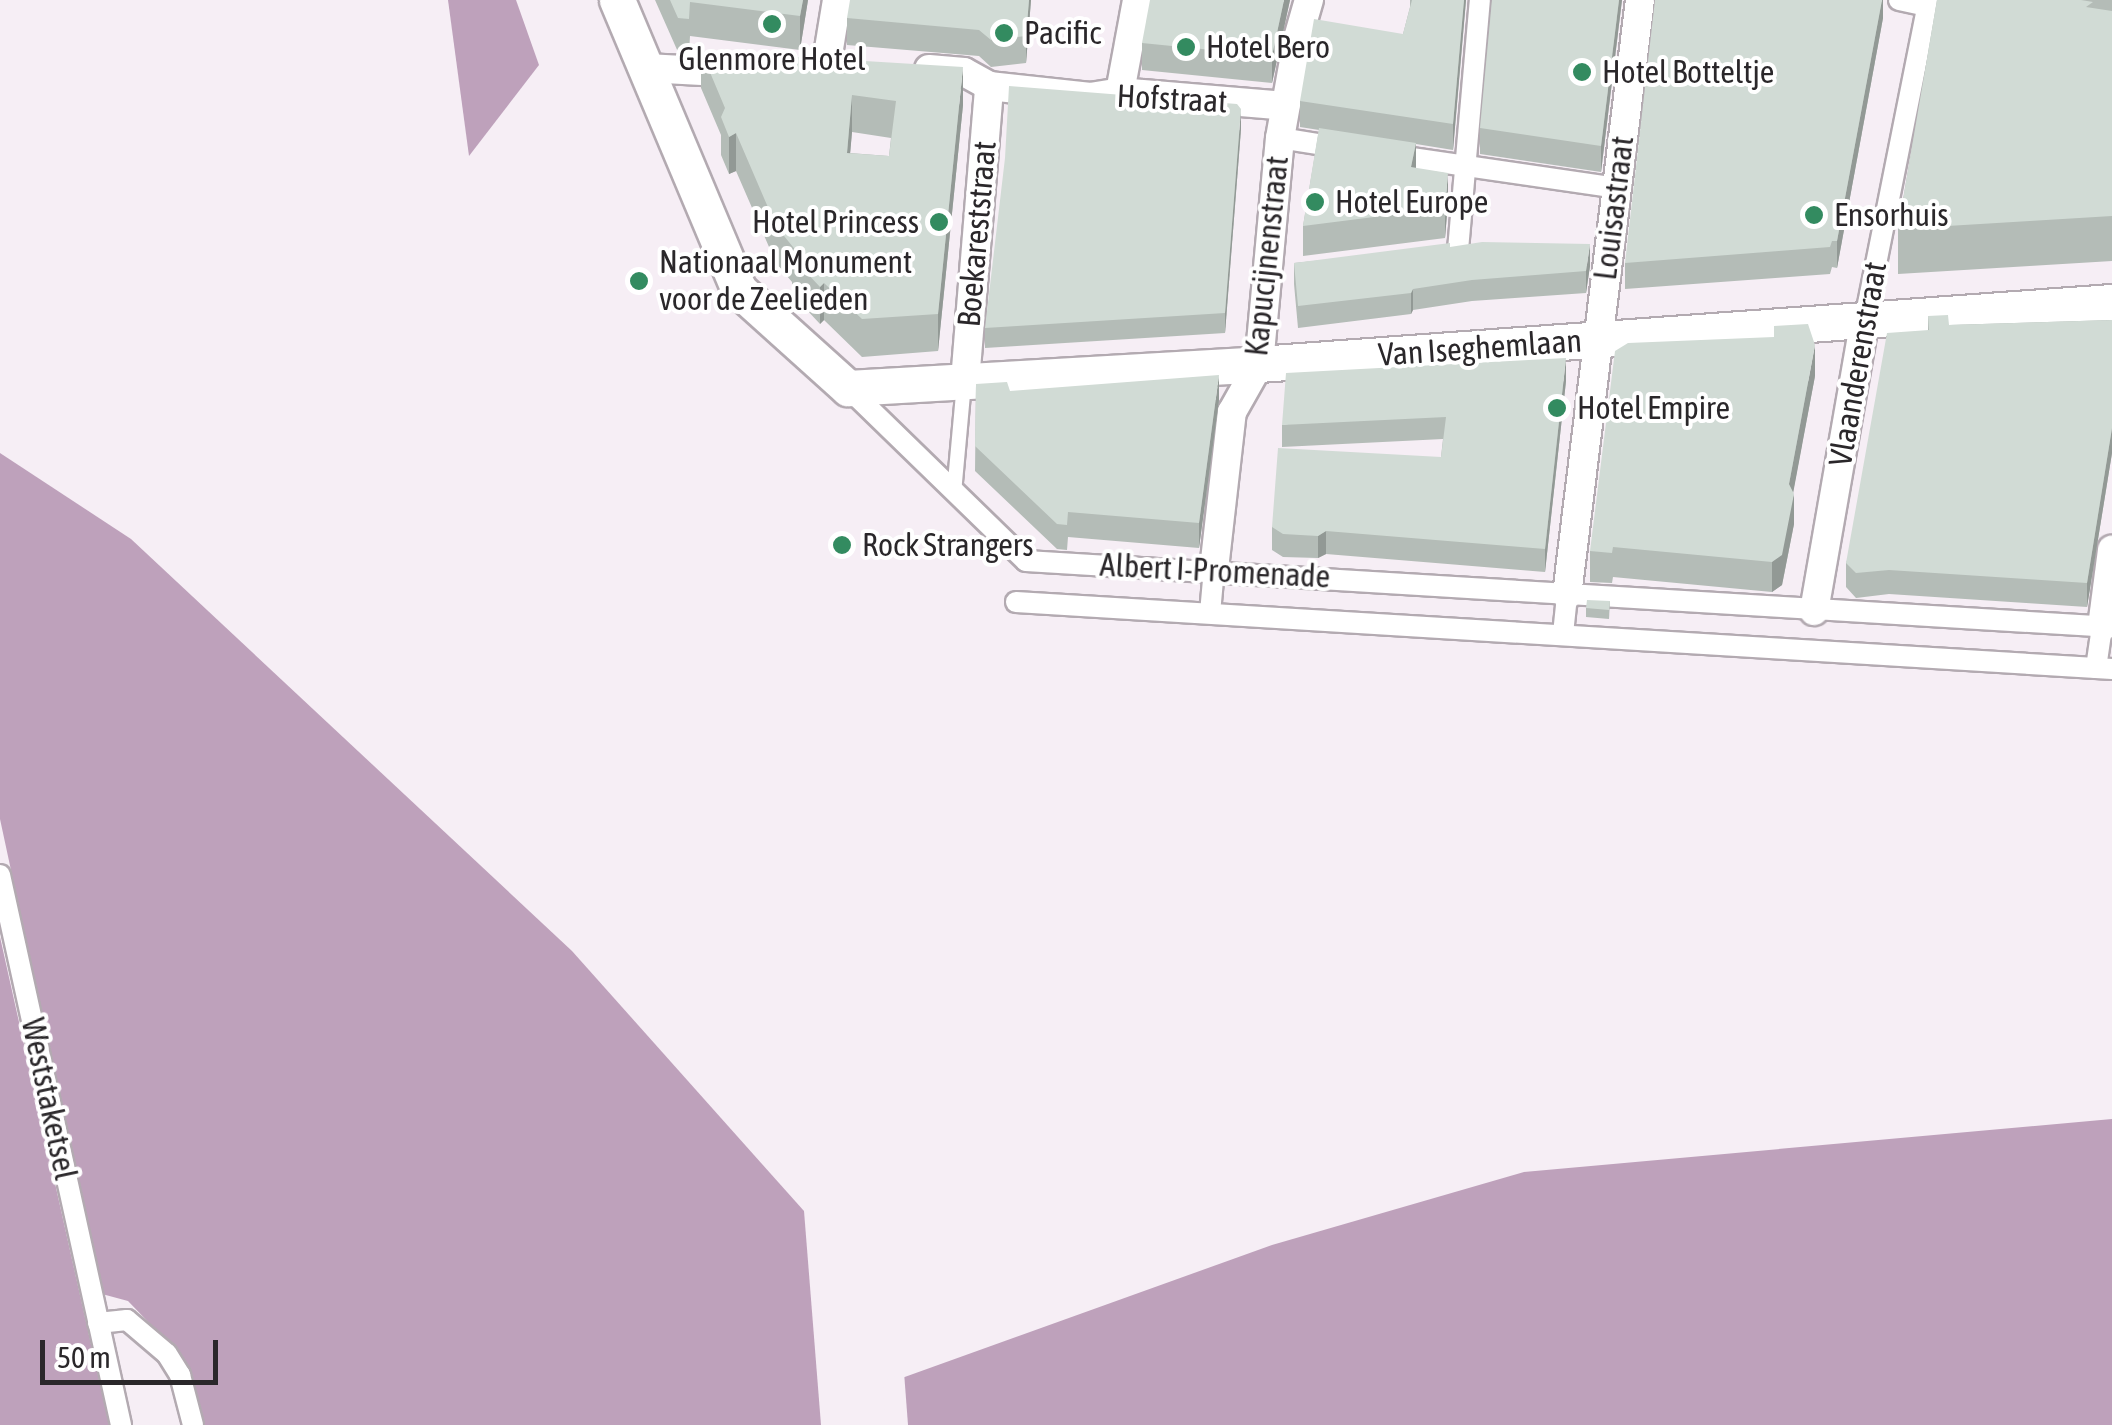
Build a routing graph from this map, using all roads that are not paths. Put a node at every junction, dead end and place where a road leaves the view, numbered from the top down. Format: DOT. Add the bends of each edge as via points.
graph roads {
  1 [pos="617,0"];
  2 [pos="837,0"];
  3 [pos="1137,0"];
  4 [pos="1309,0"];
  5 [pos="1480,0"];
  6 [pos="1640,0"];
  7 [pos="1900,0"];
  8 [pos="1928,3"];
  9 [pos="1962,12"];
  10 [pos="905,67"];
  11 [pos="646,68"];
  12 [pos="798,70"];
  13 [pos="764,74"];
  14 [pos="989,86"];
  15 [pos="1120,92"];
  16 [pos="1285,106"];
  17 [pos="1280,138"];
  18 [pos="1465,166"];
  19 [pos="1617,188"];
  20 [pos="1457,250"];
  21 [pos="2112,302"];
  22 [pos="1866,319"];
  23 [pos="1598,339"];
  24 [pos="1259,364"];
  25 [pos="965,381"];
  26 [pos="848,388"];
  27 [pos="954,492"];
  28 [pos="2112,550"];
  29 [pos="1214,570"];
  30 [pos="1566,595"];
  31 [pos="1016,602"];
  32 [pos="1210,612"];
  33 [pos="1814,612"];
  34 [pos="2107,627"];
  35 [pos="1562,634"];
  36 [pos="1807,649"];
  37 [pos="2104,668"];
  38 [pos="0,875"];
  39 [pos="98,1323"];
  40 [pos="121,1425"];
  41 [pos="193,1425"];
  1 -- 11 [label="street, Albert I-Promenade"];
  2 -- 12 [label="street" via="836,62"];
  3 -- 15 [label="street"];
  4 -- 16 [label="street, Kapucijnenstraat"];
  5 -- 18 [label="street"];
  6 -- 19 [label="street, Louisastraat"];
  7 -- 8 [label="street"];
  8 -- 9 [label="street"];
  8 -- 22 [label="street, Vlaanderenstraat"];
  10 -- 14 [label="street, Hofstraat" via="964,72"];
  11 -- 13 [label="street"];
  11 -- 26 [label="street, Albert I-Promenade" via="739,290"];
  14 -- 15 [label="street, Hofstraat" via="1090,97"];
  14 -- 25 [label="street, Boekareststraat"];
  15 -- 16 [label="street, Hofstraat"];
  16 -- 17 [label="street, Kapucijnenstraat"];
  17 -- 18 [label="street"];
  17 -- 24 [label="street, Kapucijnenstraat" via="1276,273"];
  18 -- 19 [label="street"];
  18 -- 20 [label="street"];
  19 -- 23 [label="street, Louisastraat" via="1596,251"];
  21 -- 22 [label="street, Van Iseghemlaan"];
  22 -- 23 [label="street, Van Iseghemlaan"];
  22 -- 33 [label="street, Vlaanderenstraat"];
  23 -- 24 [label="street, Van Iseghemlaan"];
  23 -- 30 [label="street, Louisastraat"];
  24 -- 25 [label="street, Van Iseghemlaan"];
  24 -- 29 [label="street, Kapucijnenstraat" via="1232,412"];
  25 -- 26 [label="street, Van Iseghemlaan"];
  25 -- 27 [label="lane"];
  26 -- 27 [label="street, Albert I-Promenade"];
  27 -- 29 [label="street, Albert I-Promenade" via="1026,560"];
  28 -- 34 [label="street"];
  29 -- 30 [label="street, Albert I-Promenade"];
  29 -- 32 [label="street"];
  30 -- 33 [label="street, Albert I-Promenade"];
  30 -- 35 [label="street"];
  31 -- 32 [label="street, Albert I-Promenade"];
  32 -- 35 [label="street, Albert I-Promenade"];
  33 -- 34 [label="street, Albert I-Promenade"];
  33 -- 36 [label="street"];
  34 -- 37 [label="street"];
  35 -- 36 [label="street, Albert I-Promenade"];
  36 -- 37 [label="street, Albert I-Promenade"];
  38 -- 39 [label="street, Weststaketsel"];
  39 -- 40 [label="street, Weststaketsel"];
  39 -- 41 [label="street" via="127,1320 167,1354"];
}
